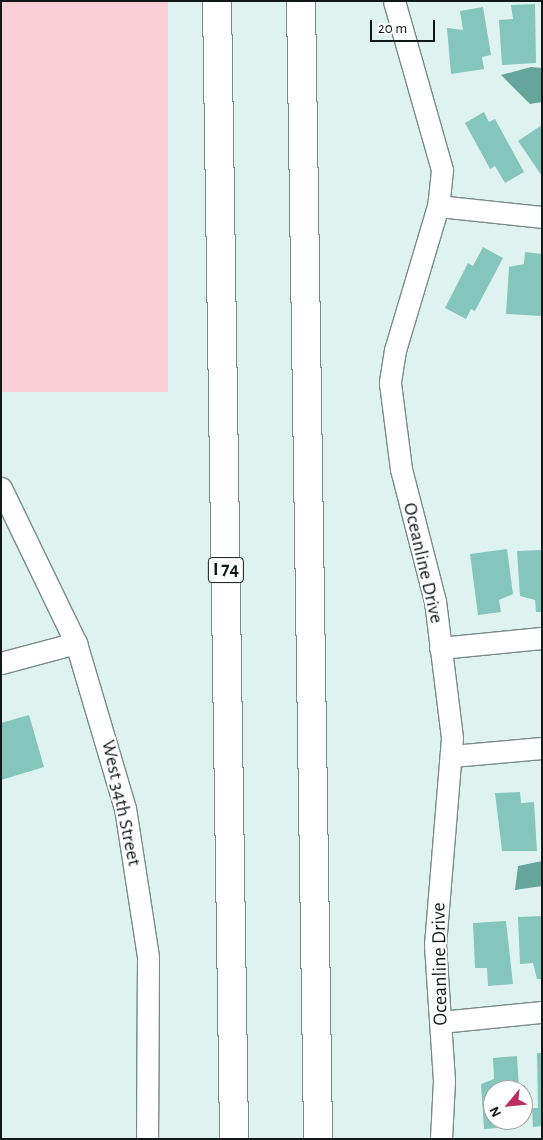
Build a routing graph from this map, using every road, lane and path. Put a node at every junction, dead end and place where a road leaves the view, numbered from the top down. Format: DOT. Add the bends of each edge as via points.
graph roads {
  1 [pos="217,1"];
  2 [pos="300,1"];
  3 [pos="394,1"];
  4 [pos="438,206"];
  5 [pos="542,218"];
  6 [pos="1,488"];
  7 [pos="542,638"];
  8 [pos="76,643"];
  9 [pos="440,648"];
  10 [pos="1,663"];
  11 [pos="542,748"];
  12 [pos="452,756"];
  13 [pos="542,1012"];
  14 [pos="441,1022"];
  15 [pos="147,1139"];
  16 [pos="234,1139"];
  17 [pos="318,1139"];
  18 [pos="441,1139"];
  1 -- 16 [label="highway, I 74"];
  2 -- 17 [label="highway"];
  3 -- 4 [label="street, Oceanline Drive" via="439,154"];
  4 -- 5 [label="street"];
  4 -- 9 [label="street, Oceanline Drive" via="394,350 390,383 401,469 436,601"];
  6 -- 8 [label="street, West 34th Street"];
  7 -- 9 [label="street"];
  8 -- 10 [label="street"];
  8 -- 15 [label="street, West 34th Street" via="118,776 140,893 150,989"];
  9 -- 12 [label="street, Oceanline Drive"];
  11 -- 12 [label="street"];
  12 -- 14 [label="street, Oceanline Drive" via="435,945"];
  13 -- 14 [label="street"];
  14 -- 18 [label="street, Oceanline Drive"];
}
